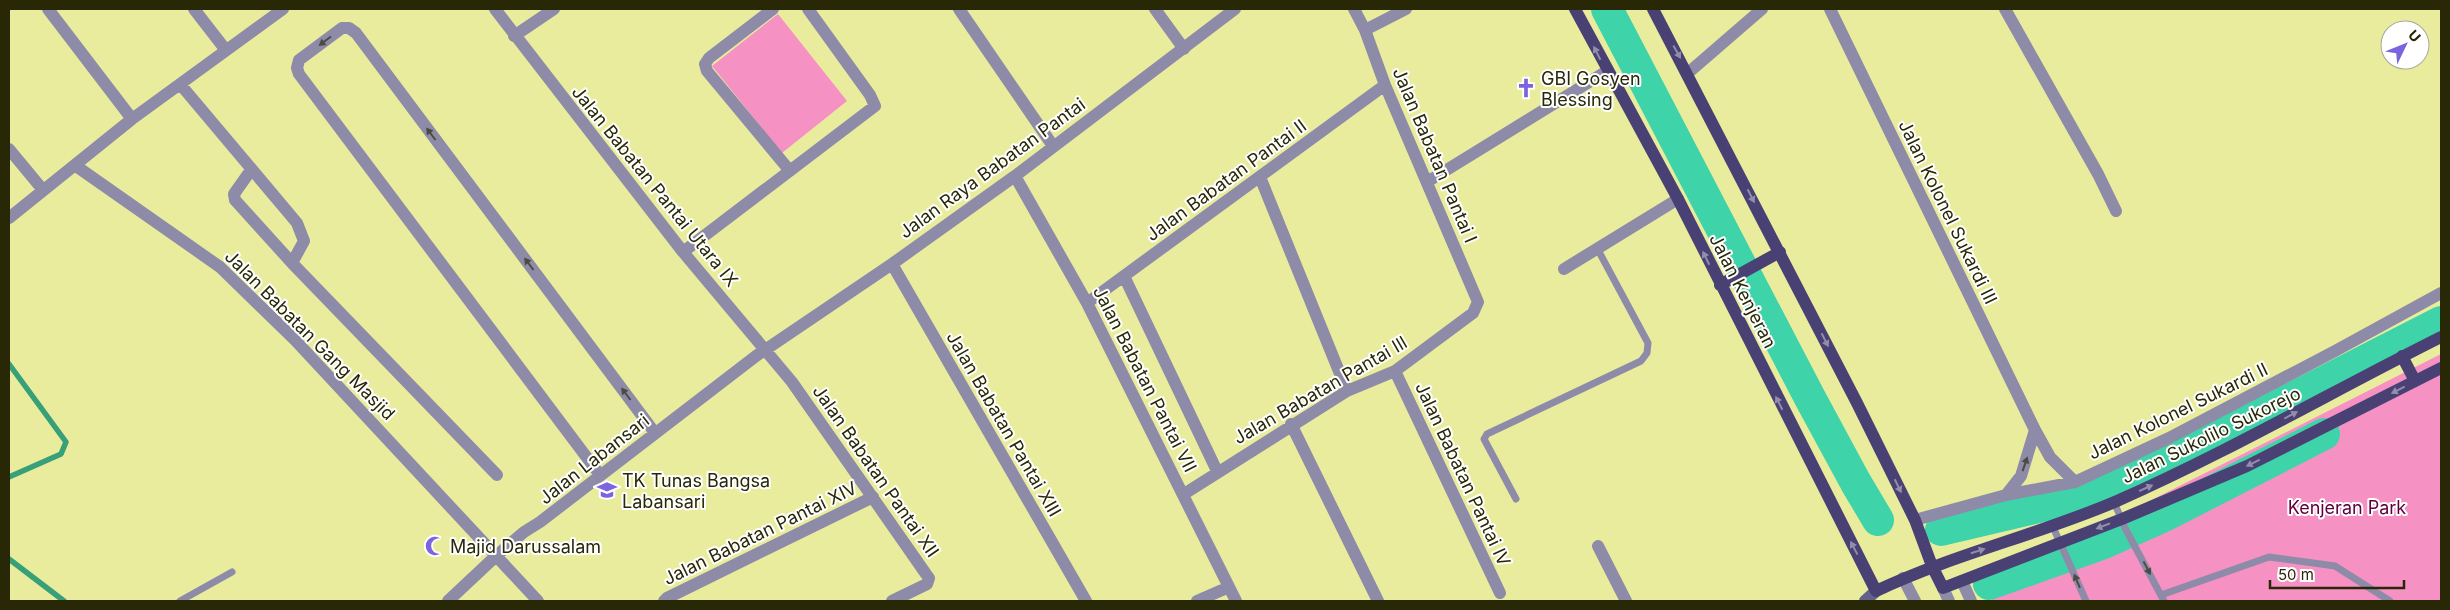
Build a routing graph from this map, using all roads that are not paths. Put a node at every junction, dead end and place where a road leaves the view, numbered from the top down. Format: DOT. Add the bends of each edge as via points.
graph roads {
  1 [pos="48,9"];
  2 [pos="194,9"];
  3 [pos="283,9"];
  4 [pos="495,9"];
  5 [pos="554,9"];
  6 [pos="774,9"];
  7 [pos="808,9"];
  8 [pos="959,9"];
  9 [pos="1155,9"];
  10 [pos="1235,9"];
  11 [pos="1354,9"];
  12 [pos="1406,9"];
  13 [pos="1575,9"];
  14 [pos="1653,9"];
  15 [pos="1762,9"];
  16 [pos="1830,9"];
  17 [pos="2005,9"];
  18 [pos="1365,30"];
  19 [pos="514,36"];
  20 [pos="225,49"];
  21 [pos="1184,50"];
  22 [pos="1607,72"];
  23 [pos="1688,73"];
  24 [pos="180,84"];
  25 [pos="1385,85"];
  26 [pos="132,120"];
  27 [pos="1053,146"];
  28 [pos="9,149"];
  29 [pos="76,166"];
  30 [pos="251,170"];
  31 [pos="790,171"];
  32 [pos="1015,176"];
  33 [pos="1260,177"];
  34 [pos="1428,182"];
  35 [pos="43,190"];
  36 [pos="1678,199"];
  37 [pos="2116,211"];
  38 [pos="9,218"];
  39 [pos="1597,247"];
  40 [pos="683,252"];
  41 [pos="1778,252"];
  42 [pos="292,263"];
  43 [pos="892,264"];
  44 [pos="1564,269"];
  45 [pos="1124,276"];
  46 [pos="1722,283"];
  47 [pos="2441,293"];
  48 [pos="1087,303"];
  49 [pos="1472,314"];
  50 [pos="2441,337"];
  51 [pos="766,349"];
  52 [pos="2402,356"];
  53 [pos="2441,368"];
  54 [pos="1395,371"];
  55 [pos="2415,381"];
  56 [pos="792,382"];
  57 [pos="1347,391"];
  58 [pos="1291,424"];
  59 [pos="2035,430"];
  60 [pos="655,433"];
  61 [pos="1217,471"];
  62 [pos="600,474"];
  63 [pos="497,475"];
  64 [pos="2075,482"];
  65 [pos="1184,494"];
  66 [pos="2006,494"];
  67 [pos="872,497"];
  68 [pos="1516,499"];
  69 [pos="2114,502"];
  70 [pos="1915,520"];
  71 [pos="2124,524"];
  72 [pos="2053,527"];
  73 [pos="1598,546"];
  74 [pos="2065,552"];
  75 [pos="496,556"];
  76 [pos="1953,559"];
  77 [pos="1932,566"];
  78 [pos="232,572"];
  79 [pos="1903,578"];
  80 [pos="1962,581"];
  81 [pos="1229,587"];
  82 [pos="1943,588"];
  83 [pos="1876,591"];
  84 [pos="1500,593"];
  85 [pos="2163,598"];
  86 [pos="180,601"];
  87 [pos="448,601"];
  88 [pos="538,601"];
  89 [pos="664,601"];
  90 [pos="892,601"];
  91 [pos="1086,601"];
  92 [pos="1197,601"];
  93 [pos="1236,601"];
  94 [pos="1378,601"];
  95 [pos="1626,601"];
  96 [pos="1865,601"];
  97 [pos="1915,601"];
  98 [pos="1949,601"];
  99 [pos="1972,601"];
  100 [pos="2086,601"];
  101 [pos="2390,601"];
  1 -- 26 [label="street"];
  2 -- 20 [label="street"];
  3 -- 20 [label="street"];
  4 -- 19 [label="street, Jalan Babatan Pantai Utara IX"];
  5 -- 19 [label="street"];
  6 -- 31 [label="street" via="705,64 707,71"];
  7 -- 31 [label="street" via="875,106"];
  8 -- 27 [label="street"];
  9 -- 21 [label="street"];
  10 -- 21 [label="street, Jalan Raya Babatan Pantai"];
  11 -- 18 [label="street, Jalan Babatan Pantai I"];
  12 -- 18 [label="street"];
  22 -- 13 [label="main road, Jalan Kenjeran, one-way"];
  14 -- 23 [label="main road, one-way"];
  15 -- 23 [label="street"];
  16 -- 59 [label="street, Jalan Kolonel Sukardi III"];
  17 -- 37 [label="street"];
  18 -- 25 [label="street, Jalan Babatan Pantai I"];
  19 -- 40 [label="street, Jalan Babatan Pantai Utara IX"];
  20 -- 24 [label="street"];
  21 -- 27 [label="street, Jalan Raya Babatan Pantai"];
  22 -- 34 [label="street"];
  22 -- 36 [label="main road, Jalan Kenjeran"];
  23 -- 41 [label="main road, one-way"];
  24 -- 26 [label="street"];
  24 -- 30 [label="street"];
  25 -- 33 [label="street, Jalan Babatan Pantai II"];
  25 -- 34 [label="street, Jalan Babatan Pantai I"];
  26 -- 29 [label="street"];
  27 -- 32 [label="street, Jalan Raya Babatan Pantai"];
  28 -- 35 [label="street"];
  29 -- 35 [label="street"];
  29 -- 75 [label="street, Jalan Babatan Gang Masjid" via="220,267 295,340"];
  30 -- 42 [label="street" via="303,234 304,240"];
  30 -- 42 [label="street" via="234,194 235,200"];
  31 -- 40 [label="street"];
  32 -- 43 [label="street, Jalan Raya Babatan Pantai"];
  32 -- 48 [label="street, Jalan Babatan Pantai VII"];
  33 -- 45 [label="street, Jalan Babatan Pantai II"];
  33 -- 57 [label="street"];
  34 -- 49 [label="street, Jalan Babatan Pantai I" via="1478,302"];
  35 -- 38 [label="street"];
  36 -- 39 [label="street"];
  46 -- 36 [label="main road, Jalan Kenjeran, one-way"];
  39 -- 44 [label="street"];
  39 -- 68 [label="lane" via="1648,343 1647,353 1641,361 1487,434 1484,439"];
  40 -- 51 [label="street, Jalan Babatan Pantai Utara IX"];
  41 -- 46 [label="main road"];
  41 -- 70 [label="main road, one-way"];
  42 -- 63 [label="street"];
  43 -- 51 [label="street, Jalan Raya Babatan Pantai"];
  43 -- 91 [label="street, Jalan Babatan Pantai XIII"];
  45 -- 48 [label="street, Jalan Babatan Pantai II"];
  45 -- 61 [label="street"];
  83 -- 46 [label="main road, Jalan Kenjeran, one-way"];
  47 -- 64 [label="street, Jalan Kolonel Sukardi II" via="2178,433"];
  48 -- 65 [label="street, Jalan Babatan Pantai VII"];
  49 -- 54 [label="street, Jalan Babatan Pantai Ill"];
  50 -- 52 [label="main road, Jalan Sukolilo Sukorejo"];
  51 -- 56 [label="street, Jalan Babatan Pantai Utara IX"];
  51 -- 60 [label="street, Jalan Labansari"];
  52 -- 55 [label="main road"];
  69 -- 52 [label="main road, Jalan Sukolilo Sukorejo, one-way" via="2191,468"];
  53 -- 55 [label="main road"];
  54 -- 57 [label="street, Jalan Babatan Pantai Ill"];
  54 -- 84 [label="street, Jalan Babatan Pantai IV"];
  55 -- 71 [label="main road, one-way"];
  56 -- 67 [label="street, Jalan Babatan Pantai XII"];
  57 -- 58 [label="street, Jalan Babatan Pantai Ill"];
  58 -- 61 [label="street, Jalan Babatan Pantai Ill"];
  58 -- 94 [label="street"];
  59 -- 64 [label="street, Jalan Kolonel Sukardi III" via="2050,457"];
  66 -- 59 [label="street, one-way" via="2021,476"];
  60 -- 62 [label="street, Jalan Labansari"];
  60 -- 62 [label="street, one-way" via="356,33 342,28 299,60 299,74"];
  61 -- 65 [label="street, Jalan Babatan Pantai Ill"];
  62 -- 75 [label="street, Jalan Labansari"];
  64 -- 66 [label="street, Jalan Kolonel Sukardi II"];
  65 -- 81 [label="street, Jalan Babatan Pantai VII"];
  66 -- 70 [label="street, Jalan Kolonel Sukardi II"];
  67 -- 89 [label="street, Jalan Babatan Pantai XIV"];
  67 -- 90 [label="street, Jalan Babatan Pantai XII" via="928,581"];
  69 -- 71 [label="lane"];
  69 -- 72 [label="main road, Jalan Sukolilo Sukorejo"];
  70 -- 77 [label="main road"];
  71 -- 74 [label="main road, one-way"];
  71 -- 85 [label="lane, one-way"];
  72 -- 74 [label="lane"];
  76 -- 72 [label="main road, Jalan Sukolilo Sukorejo, one-way"];
  73 -- 95 [label="street"];
  74 -- 80 [label="main road"];
  100 -- 74 [label="lane, one-way"];
  75 -- 87 [label="street, Jalan Labansari"];
  75 -- 88 [label="street, Jalan Babatan Gang Masjid"];
  76 -- 77 [label="main road, Jalan Sukolilo Sukorejo"];
  76 -- 80 [label="main road"];
  77 -- 79 [label="main road, Jalan Sukolilo Sukorejo"];
  77 -- 82 [label="main road"];
  78 -- 86 [label="lane"];
  79 -- 83 [label="main road, Jalan Sukolilo Sukorejo"];
  79 -- 97 [label="street"];
  80 -- 82 [label="main road"];
  80 -- 99 [label="street"];
  81 -- 92 [label="street"];
  81 -- 93 [label="street, Jalan Babatan Pantai VII"];
  82 -- 98 [label="street"];
  83 -- 96 [label="main road"];
  85 -- 101 [label="lane" via="2270,558 2335,566"];
}
